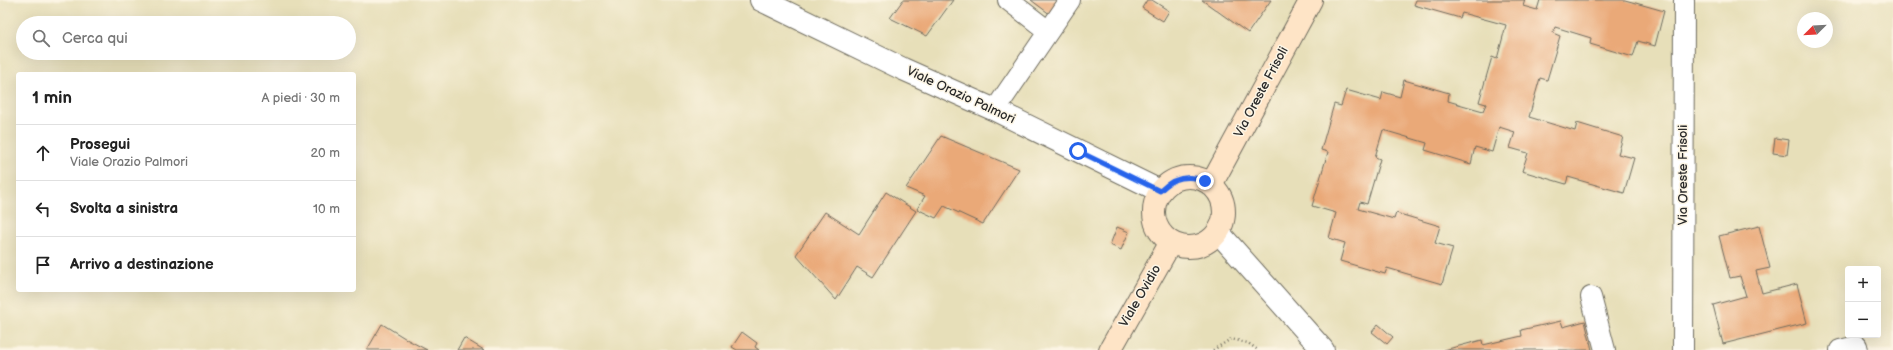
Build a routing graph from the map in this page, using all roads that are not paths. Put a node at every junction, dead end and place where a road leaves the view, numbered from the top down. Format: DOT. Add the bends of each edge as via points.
graph roads {
  1 [pos="761,0"];
  2 [pos="1008,0"];
  3 [pos="1070,0"];
  4 [pos="1311,0"];
  5 [pos="1684,0"];
  6 [pos="1048,30"];
  7 [pos="995,110"];
  8 [pos="1211,185"];
  9 [pos="1160,191"];
  10 [pos="1218,232"];
  11 [pos="1171,242"];
  12 [pos="1591,297"];
  13 [pos="1110,350"];
  14 [pos="1323,350"];
  15 [pos="1605,350"];
  16 [pos="1683,350"];
  17 [pos="1840,350"];
  18 [pos="1858,350"];
  1 -- 7 [label="street, Viale Orazio Palmori"];
  2 -- 6 [label="street"];
  3 -- 6 [label="street"];
  4 -- 8 [label="main road, Via Oreste Frisoli"];
  5 -- 16 [label="street, Via Oreste Frisoli"];
  6 -- 7 [label="street"];
  7 -- 9 [label="street, Viale Orazio Palmori"];
  8 -- 9 [label="main road" via="1199,178 1185,177 1172,181"];
  8 -- 10 [label="main road" via="1220,196 1223,209 1222,224"];
  9 -- 11 [label="main road" via="1153,215 1161,234"];
  10 -- 11 [label="main road" via="1198,246 1184,247"];
  10 -- 14 [label="street"];
  11 -- 13 [label="main road, Viale Ovidio"];
  12 -- 15 [label="street"];
  17 -- 18 [label="street" via="1857,346"];
}
